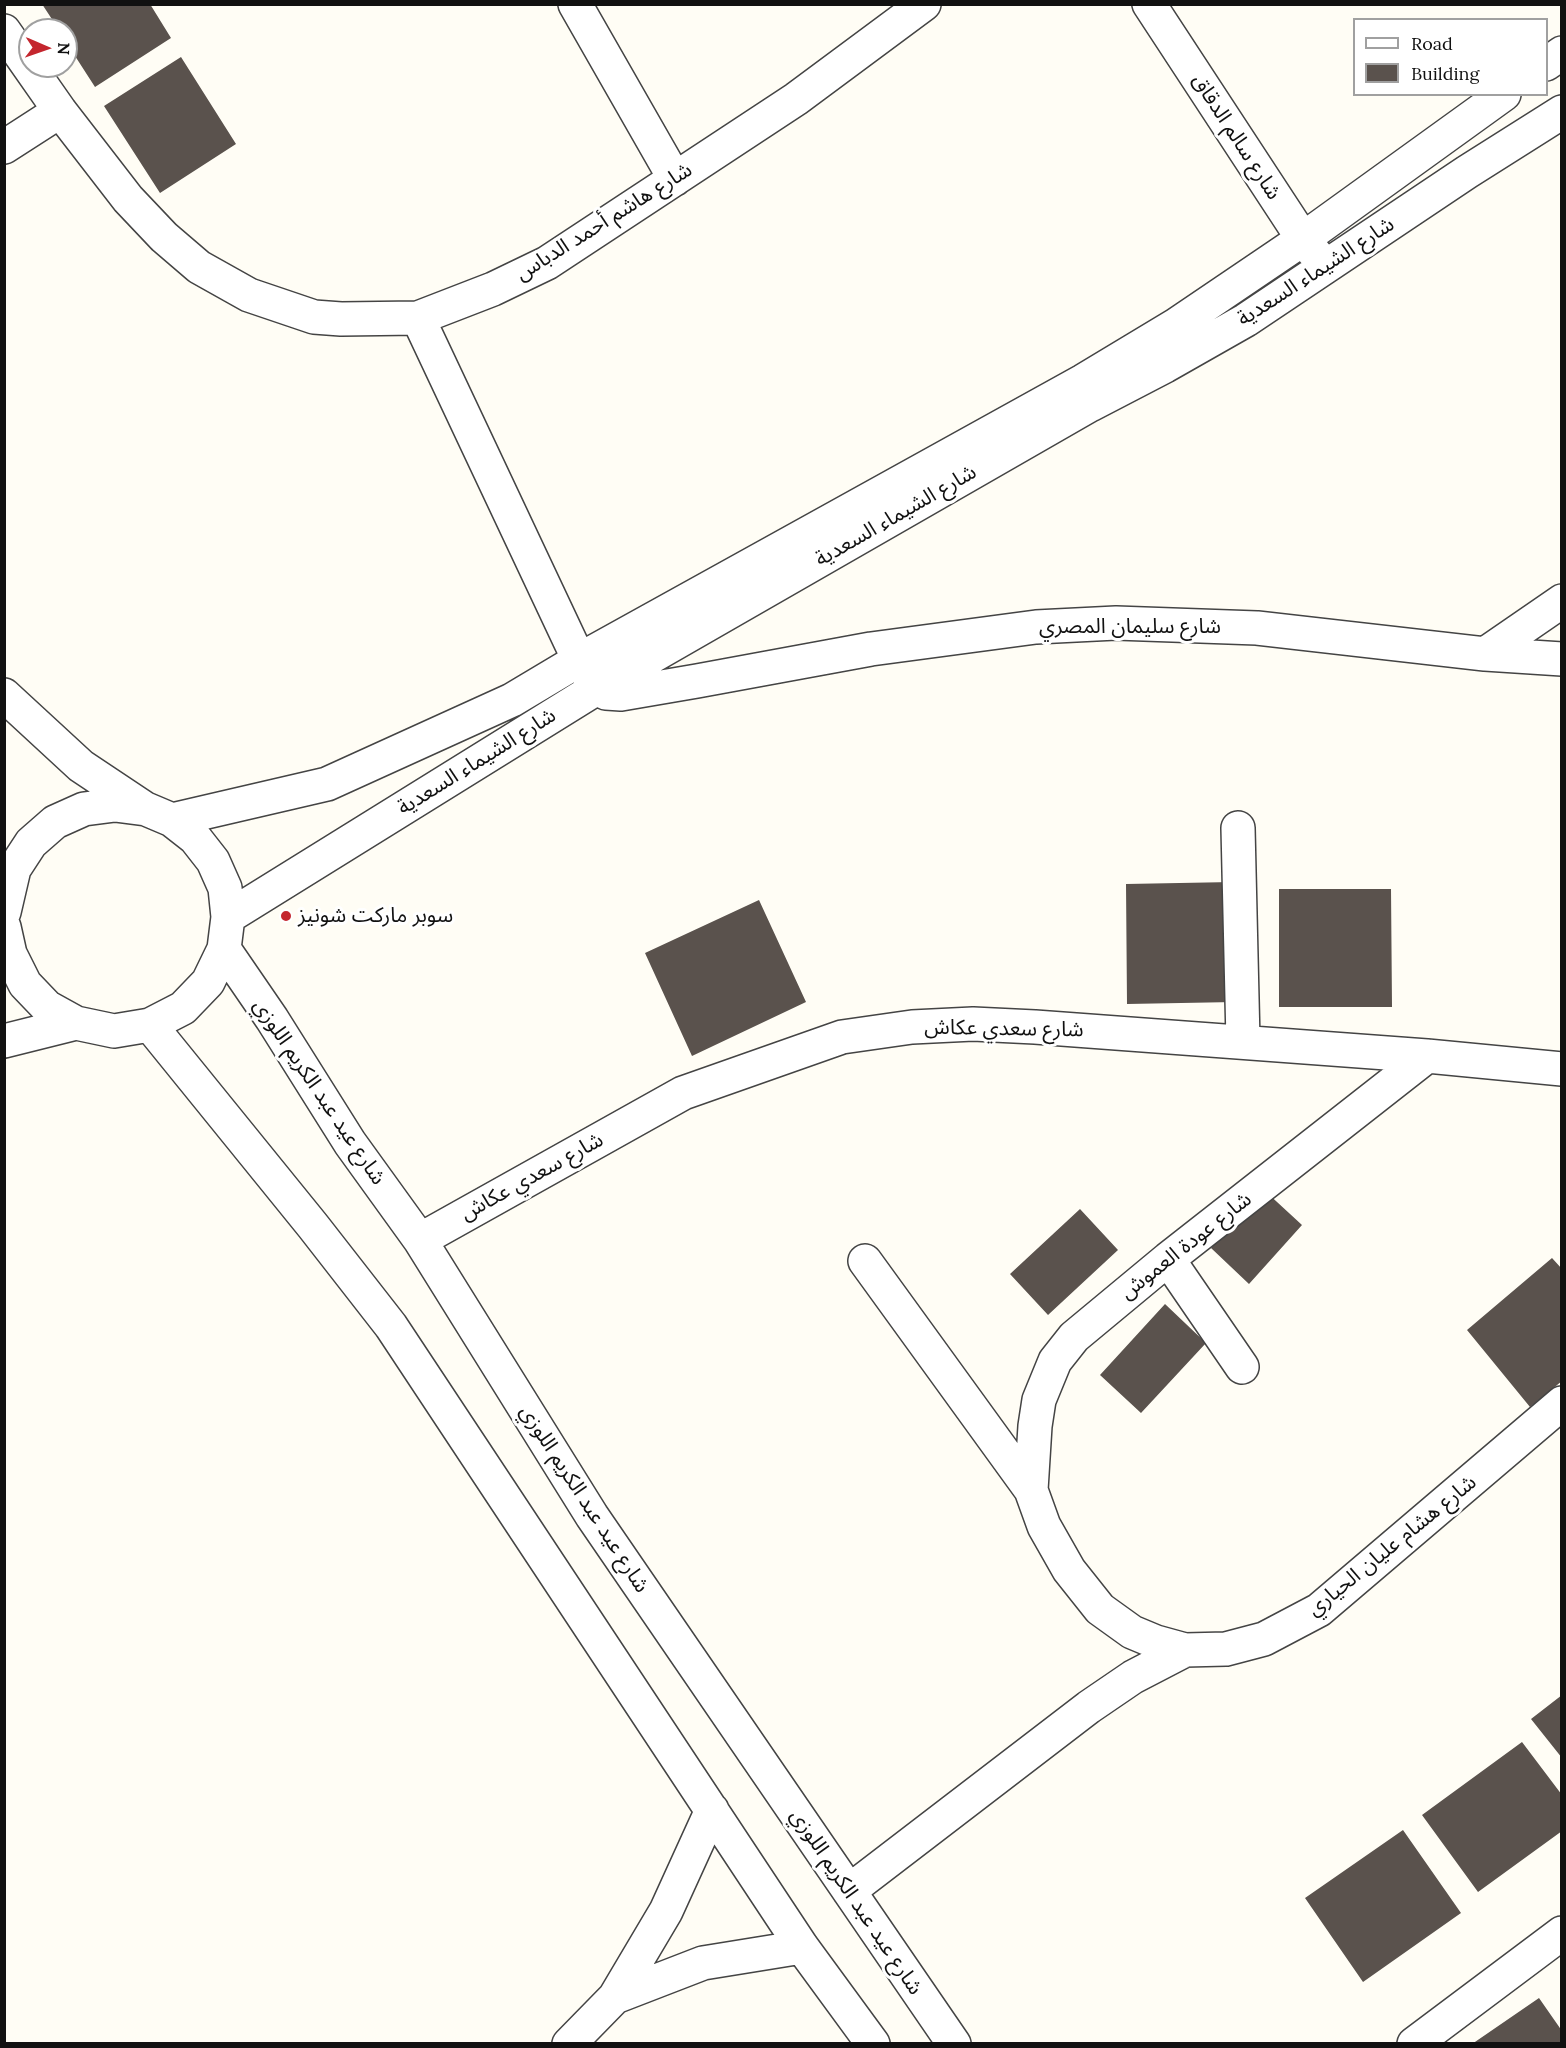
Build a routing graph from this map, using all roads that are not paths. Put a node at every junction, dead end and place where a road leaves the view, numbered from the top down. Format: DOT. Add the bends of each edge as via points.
graph roads {
  1 [pos="575,4"];
  2 [pos="924,4"];
  3 [pos="1149,4"];
  4 [pos="4,31"];
  5 [pos="1562,53"];
  6 [pos="1548,63"];
  7 [pos="1501,96"];
  8 [pos="60,111"];
  9 [pos="1562,112"];
  10 [pos="4,147"];
  11 [pos="675,179"];
  12 [pos="1303,239"];
  13 [pos="1325,267"];
  14 [pos="418,318"];
  15 [pos="1562,602"];
  16 [pos="1485,654"];
  17 [pos="1562,659"];
  18 [pos="579,660"];
  19 [pos="597,688"];
  20 [pos="4,695"];
  21 [pos="159,814"];
  22 [pos="1238,828"];
  23 [pos="9,857"];
  24 [pos="4,912"];
  25 [pos="228,917"];
  26 [pos="4,927"];
  27 [pos="224,949"];
  28 [pos="75,1023"];
  29 [pos="150,1025"];
  30 [pos="4,1041"];
  31 [pos="1243,1041"];
  32 [pos="1427,1056"];
  33 [pos="1562,1070"];
  34 [pos="420,1240"];
  35 [pos="1168,1259"];
  36 [pos="865,1261"];
  37 [pos="1242,1367"];
  38 [pos="1562,1403"];
  39 [pos="1031,1490"];
  40 [pos="1185,1650"];
  41 [pos="712,1810"];
  42 [pos="849,1891"];
  43 [pos="1562,1933"];
  44 [pos="802,1947"];
  45 [pos="615,1997"];
  46 [pos="569,2043"];
  47 [pos="873,2043"];
  48 [pos="954,2043"];
  49 [pos="1414,2043"];
  1 -- 11 [label="street"];
  2 -- 11 [label="street, شارع هاشم أحمد الدباس" via="796,99"];
  3 -- 12 [label="street, شارع سالم الدقاق"];
  4 -- 8 [label="street, شارع هاشم أحمد الدباس"];
  5 -- 6 [label="street"];
  7 -- 12 [label="street, شارع الشيماء السعدية"];
  8 -- 10 [label="street"];
  8 -- 14 [label="street, شارع هاشم أحمد الدباس" via="128,200 199,267 249,295 314,317"];
  9 -- 13 [label="street, شارع الشيماء السعدية"];
  11 -- 14 [label="street, شارع هاشم أحمد الدباس" via="547,263 493,290"];
  12 -- 13 [label="street, شارع سالم الدقاق"];
  12 -- 18 [label="street, شارع الشيماء السعدية" via="1176,325 1083,381"];
  13 -- 19 [label="street, شارع الشيماء السعدية" via="1176,361 1090,405"];
  14 -- 18 [label="street"];
  15 -- 16 [label="street"];
  16 -- 17 [label="street, شارع سليمان المصري"];
  16 -- 19 [label="street, شارع سليمان المصري" via="1257,628 1116,623 1036,627 871,649 621,694"];
  18 -- 19 [label="street"];
  18 -- 21 [label="street, شارع الشيماء السعدية" via="512,700 327,784"];
  19 -- 25 [label="street, شارع الشيماء السعدية"];
  20 -- 21 [label="street" via="81,766"];
  21 -- 23 [label="street" via="115,805 84,809 55,822"];
  21 -- 25 [label="street" via="195,838 213,861 225,888"];
  22 -- 31 [label="street"];
  23 -- 24 [label="street"];
  25 -- 27 [label="street"];
  26 -- 28 [label="street" via="10,954 25,984 47,1007"];
  27 -- 29 [label="street" via="208,982 183,1008"];
  27 -- 34 [label="street, شارع عيد عبد الكريم اللوزي" via="350,1143"];
  28 -- 29 [label="street" via="114,1031"];
  28 -- 30 [label="street"];
  29 -- 41 [label="street" via="391,1326"];
  31 -- 32 [label="street, شارع سعدي عكاش"];
  31 -- 34 [label="street, شارع سعدي عكاش" via="973,1024 912,1027 842,1038 683,1093"];
  32 -- 33 [label="street, شارع سعدي عكاش"];
  32 -- 35 [label="street, شارع عودة العموش"];
  34 -- 42 [label="street, شارع عيد عبد الكريم اللوزي" via="591,1516"];
  35 -- 37 [label="street"];
  35 -- 39 [label="street, شارع عودة العموش" via="1074,1337 1055,1361 1039,1400"];
  36 -- 39 [label="street"];
  38 -- 40 [label="street, شارع هشام عليان الحياري" via="1319,1610 1264,1639 1226,1649"];
  39 -- 40 [label="street, شارع هشام عليان الحياري" via="1044,1526 1069,1570 1100,1609 1132,1632"];
  40 -- 42 [label="street" via="1133,1677 1089,1707"];
  41 -- 44 [label="street"];
  41 -- 45 [label="street" via="666,1911"];
  42 -- 48 [label="street, شارع عيد عبد الكريم اللوزي"];
  43 -- 49 [label="street"];
  44 -- 45 [label="street" via="702,1963"];
  44 -- 47 [label="street"];
  45 -- 46 [label="street"];
}
